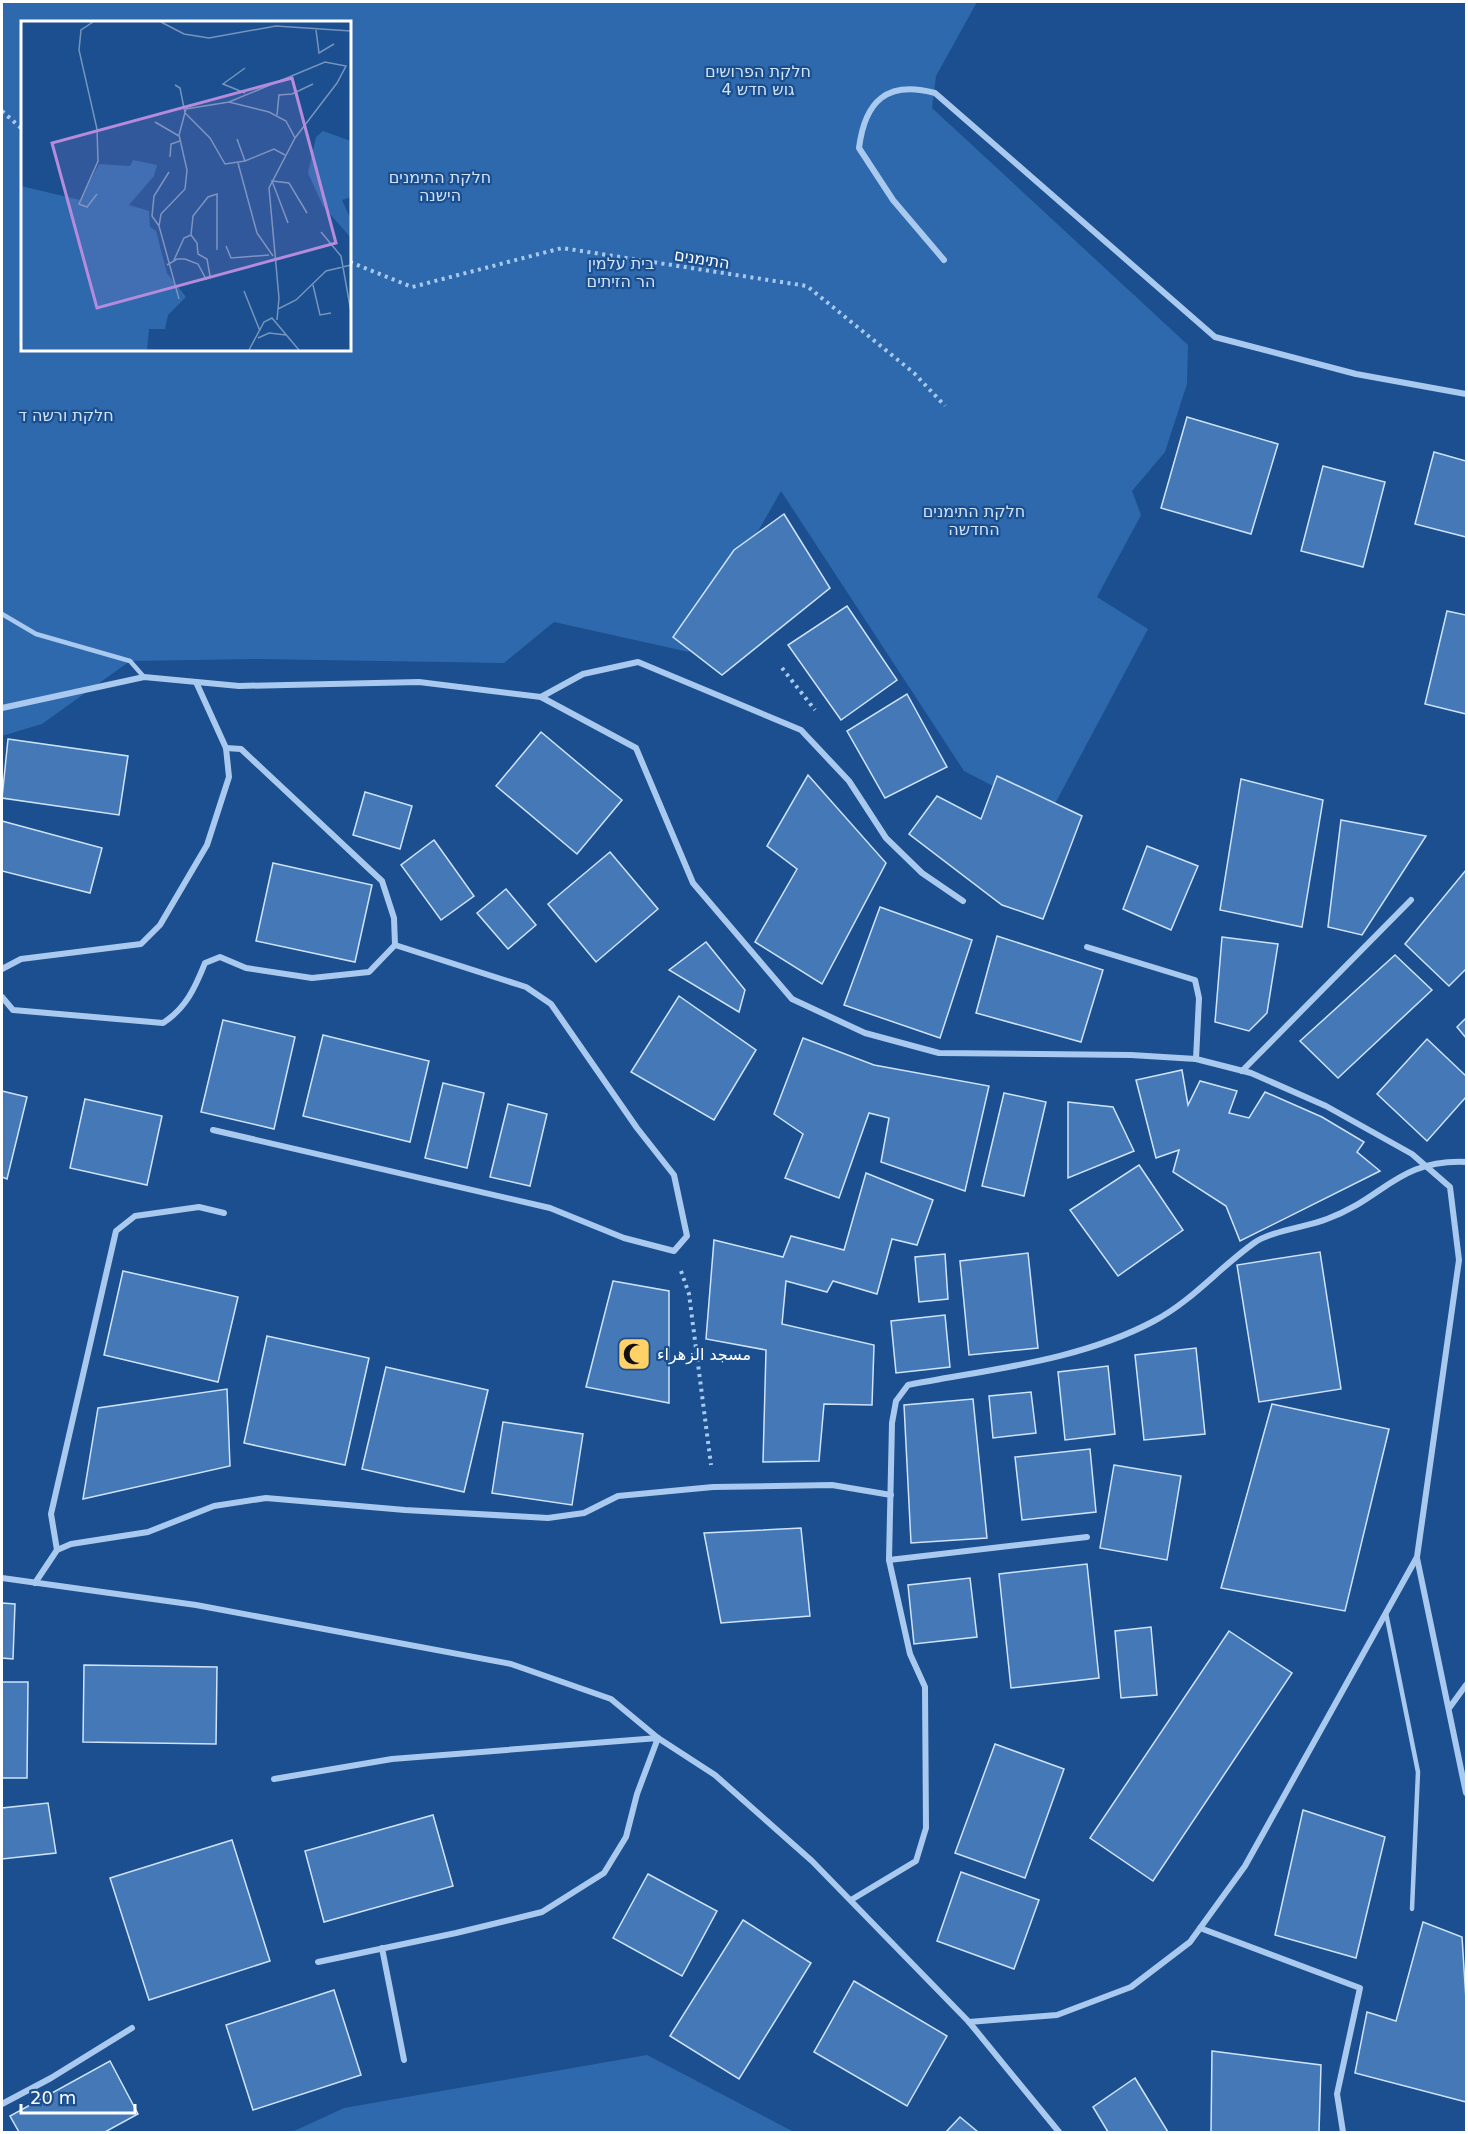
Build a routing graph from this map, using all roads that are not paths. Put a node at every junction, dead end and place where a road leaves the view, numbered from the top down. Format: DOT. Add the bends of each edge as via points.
graph roads {
  1 [pos="944,260"];
  2 [pos="1467,394"];
  3 [pos="2,614"];
  4 [pos="144,677"];
  5 [pos="196,682"];
  6 [pos="541,697"];
  7 [pos="2,708"];
  8 [pos="226,748"];
  9 [pos="1411,900"];
  10 [pos="963,901"];
  11 [pos="395,945"];
  12 [pos="1087,947"];
  13 [pos="2,969"];
  14 [pos="2,997"];
  15 [pos="1196,1059"];
  16 [pos="1242,1071"];
  17 [pos="213,1130"];
  18 [pos="1467,1162"];
  19 [pos="1424,1165"];
  20 [pos="224,1212"];
  21 [pos="891,1495"];
  22 [pos="1087,1537"];
  23 [pos="57,1551"];
  24 [pos="1417,1557"];
  25 [pos="889,1560"];
  26 [pos="2,1578"];
  27 [pos="35,1583"];
  28 [pos="1386,1613"];
  29 [pos="1467,1684"];
  30 [pos="1450,1707"];
  31 [pos="658,1738"];
  32 [pos="274,1779"];
  33 [pos="1467,1793"];
  34 [pos="851,1900"];
  35 [pos="1412,1909"];
  36 [pos="1200,1928"];
  37 [pos="382,1948"];
  38 [pos="318,1962"];
  39 [pos="969,2022"];
  40 [pos="132,2028"];
  41 [pos="404,2060"];
  42 [pos="2,2104"];
  43 [pos="1059,2133"];
  44 [pos="1344,2133"];
  1 -- 2 [label="street" via="893,201 859,148 872,106 900,88 935,93 1215,337 1345,372"];
  3 -- 4 [label="lane" via="36,634 130,661"];
  4 -- 5 [label="street"];
  4 -- 7 [label="street"];
  5 -- 6 [label="street" via="239,686 419,682"];
  5 -- 8 [label="street"];
  6 -- 10 [label="street" via="583,674 639,662 801,730 849,781 886,838 922,873"];
  6 -- 15 [label="street" via="636,748 693,883 792,999 865,1033 939,1053"];
  8 -- 11 [label="street" via="242,749 382,880 394,918"];
  8 -- 13 [label="street" via="229,777 207,845 160,925 141,944 21,959"];
  9 -- 16 [label="street"];
  11 -- 14 [label="street" via="369,972 312,978 246,968 220,957 205,963 179,1013 163,1023 13,1010"];
  11 -- 17 [label="street" via="526,987 551,1004 674,1175 687,1236 674,1251 624,1238 550,1208"];
  12 -- 15 [label="street" via="1195,980 1199,998"];
  15 -- 16 [label="street"];
  16 -- 19 [label="street" via="1326,1106 1412,1154"];
  18 -- 19 [label="street"];
  19 -- 21 [label="street" via="1329,1219 1256,1241 1190,1298 1154,1322 1080,1351 908,1385 896,1401 892,1423"];
  19 -- 24 [label="street" via="1450,1187 1459,1260"];
  20 -- 23 [label="street" via="199,1207 135,1216 116,1231 51,1514"];
  21 -- 23 [label="street" via="832,1485 713,1486 618,1496 584,1513 548,1518 266,1498 214,1506 148,1532 71,1544"];
  21 -- 25 [label="street"];
  22 -- 25 [label="street"];
  23 -- 27 [label="street"];
  24 -- 28 [label="street"];
  24 -- 30 [label="street"];
  25 -- 34 [label="street" via="910,1654 925,1687 926,1828 916,1861"];
  26 -- 27 [label="street"];
  27 -- 31 [label="street" via="196,1605 511,1664 611,1699"];
  28 -- 35 [label="lane" via="1418,1772"];
  28 -- 36 [label="street" via="1245,1866"];
  29 -- 30 [label="street"];
  30 -- 33 [label="street"];
  31 -- 32 [label="street" via="392,1759"];
  31 -- 34 [label="street" via="715,1775"];
  31 -- 37 [label="street" via="626,1837 604,1873 542,1912"];
  34 -- 39 [label="street"];
  36 -- 39 [label="street" via="1190,1942 1131,1987 1057,2015"];
  36 -- 44 [label="street" via="1360,1989 1337,2094"];
  37 -- 38 [label="street"];
  37 -- 41 [label="street"];
  39 -- 43 [label="street"];
  40 -- 42 [label="street"];
}
